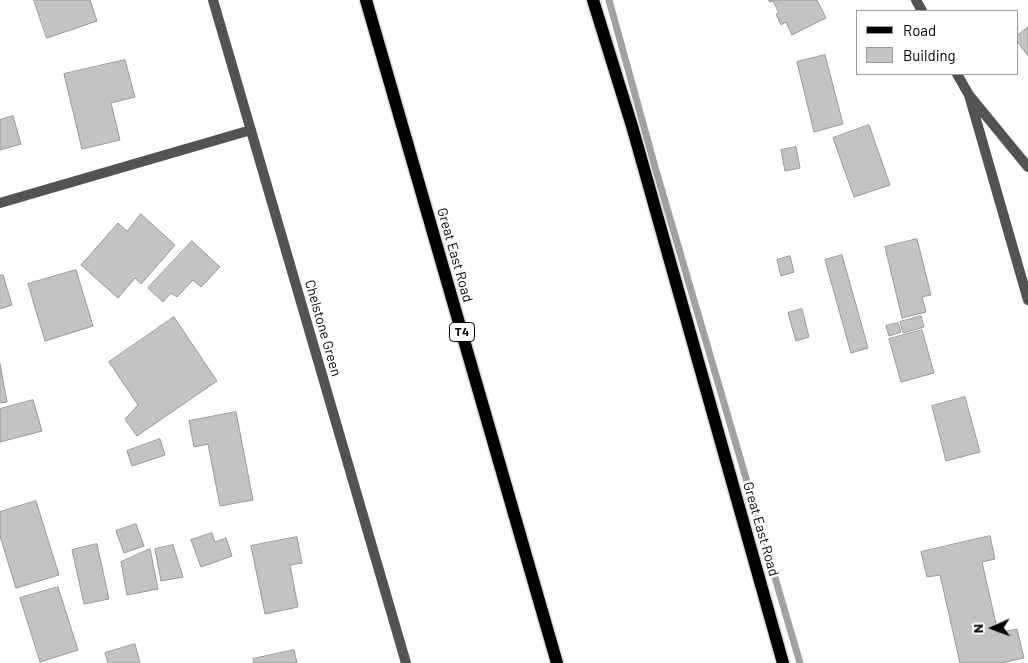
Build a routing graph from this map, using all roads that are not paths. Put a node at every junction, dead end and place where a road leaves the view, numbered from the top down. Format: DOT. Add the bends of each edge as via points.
graph roads {
  1 [pos="213,0"];
  2 [pos="366,0"];
  3 [pos="594,0"];
  4 [pos="958,75"];
  5 [pos="970,95"];
  6 [pos="251,130"];
  7 [pos="1028,167"];
  8 [pos="0,203"];
  9 [pos="1028,300"];
  10 [pos="406,663"];
  11 [pos="557,663"];
  12 [pos="783,663"];
  1 -- 6 [label="street, Chelstone Green"];
  2 -- 11 [label="main road, Great East Road / T4"];
  3 -- 12 [label="main road, Great East Road"];
  4 -- 5 [label="street"];
  5 -- 7 [label="street"];
  5 -- 9 [label="street"];
  6 -- 8 [label="street"];
  6 -- 10 [label="street, Chelstone Green"];
}
